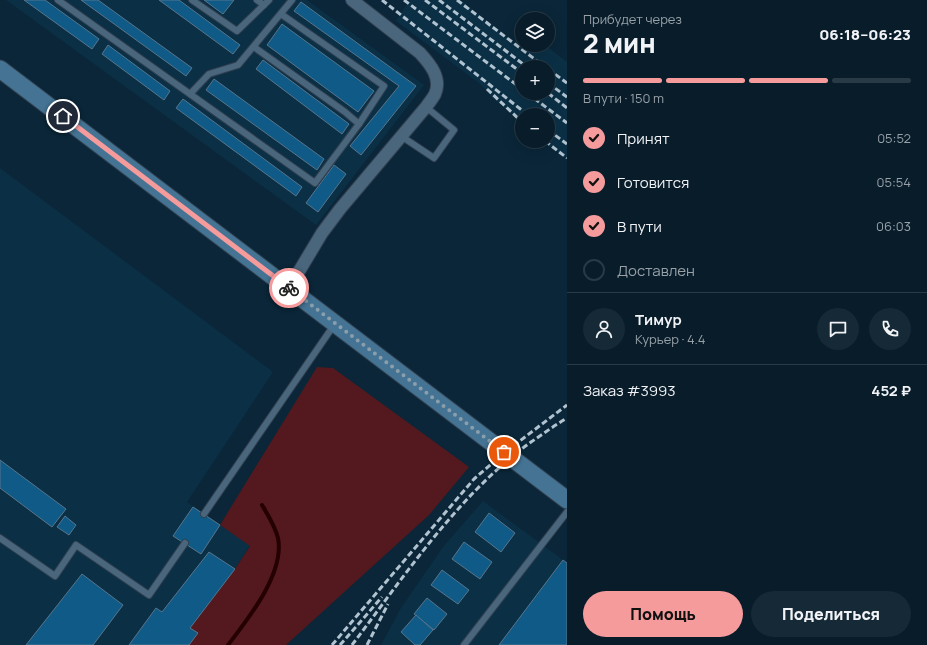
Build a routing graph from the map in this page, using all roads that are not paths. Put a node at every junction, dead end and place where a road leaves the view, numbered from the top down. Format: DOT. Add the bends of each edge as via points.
graph roads {
  1 [pos="58,0"];
  2 [pos="192,0"];
  3 [pos="257,0"];
  4 [pos="269,0"];
  5 [pos="292,0"];
  6 [pos="352,0"];
  7 [pos="264,5"];
  8 [pos="281,14"];
  9 [pos="254,47"];
  10 [pos="0,69"];
  11 [pos="190,94"];
  12 [pos="426,107"];
  13 [pos="359,124"];
  14 [pos="401,136"];
  15 [pos="289,288"];
  16 [pos="335,324"];
  17 [pos="567,500"];
  18 [pos="567,512"];
  19 [pos="204,514"];
  20 [pos="0,538"];
  21 [pos="184,543"];
  22 [pos="464,645"];
  1 -- 11 [label="lane"];
  2 -- 7 [label="lane" via="237,31"];
  3 -- 7 [label="lane"];
  4 -- 7 [label="lane"];
  5 -- 8 [label="lane"];
  6 -- 12 [label="street" via="429,63 437,84 436,93"];
  8 -- 9 [label="lane"];
  8 -- 13 [label="lane" via="384,86"];
  9 -- 11 [label="lane" via="238,65 209,74"];
  9 -- 13 [label="lane"];
  10 -- 15 [label="street"];
  11 -- 13 [label="lane" via="315,183"];
  12 -- 14 [label="street"];
  12 -- 14 [label="lane" via="454,130 434,158"];
  14 -- 15 [label="street" via="322,233"];
  15 -- 16 [label="street"];
  16 -- 17 [label="street"];
  16 -- 19 [label="lane"];
  18 -- 22 [label="lane"];
  20 -- 21 [label="lane" via="55,576 76,546 149,596"];
}
